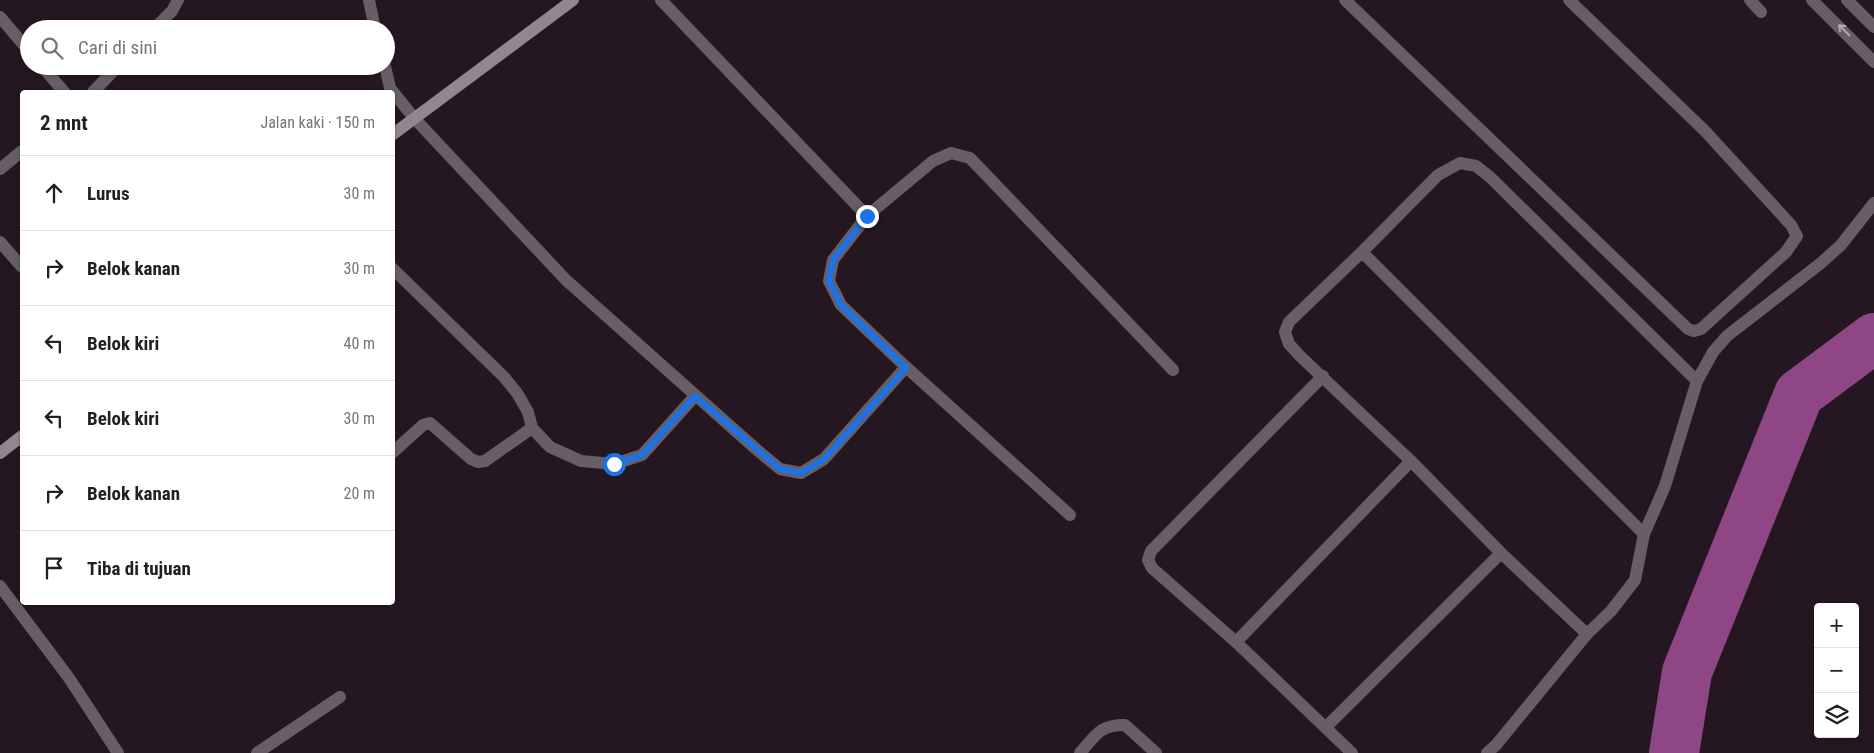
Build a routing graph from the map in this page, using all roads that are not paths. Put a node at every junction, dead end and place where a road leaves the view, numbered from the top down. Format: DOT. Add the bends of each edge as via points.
graph roads {
  1 [pos="178,0"];
  2 [pos="369,0"];
  3 [pos="573,0"];
  4 [pos="661,0"];
  5 [pos="1346,0"];
  6 [pos="1569,0"];
  7 [pos="1750,0"];
  8 [pos="1812,0"];
  9 [pos="1847,0"];
  10 [pos="1761,12"];
  11 [pos="0,17"];
  12 [pos="163,20"];
  13 [pos="373,20"];
  14 [pos="1874,27"];
  15 [pos="20,40"];
  16 [pos="1874,62"];
  17 [pos="50,75"];
  18 [pos="109,75"];
  19 [pos="387,75"];
  20 [pos="62,90"];
  21 [pos="95,90"];
  22 [pos="392,90"];
  23 [pos="395,94"];
  24 [pos="414,118"];
  25 [pos="395,133"];
  26 [pos="20,153"];
  27 [pos="0,168"];
  28 [pos="1874,203"];
  29 [pos="867,216"];
  30 [pos="0,242"];
  31 [pos="1362,252"];
  32 [pos="20,265"];
  33 [pos="395,271"];
  34 [pos="906,368"];
  35 [pos="1173,370"];
  36 [pos="1322,376"];
  37 [pos="1697,381"];
  38 [pos="695,396"];
  39 [pos="532,428"];
  40 [pos="20,438"];
  41 [pos="395,450"];
  42 [pos="0,453"];
  43 [pos="1411,461"];
  44 [pos="1070,515"];
  45 [pos="1644,534"];
  46 [pos="1501,552"];
  47 [pos="0,586"];
  48 [pos="1587,634"];
  49 [pos="1236,642"];
  50 [pos="340,697"];
  51 [pos="1326,727"];
  52 [pos="1492,750"];
  53 [pos="118,753"];
  54 [pos="257,753"];
  55 [pos="1080,753"];
  56 [pos="1156,753"];
  57 [pos="1352,753"];
  1 -- 12 [label="street"];
  2 -- 13 [label="street"];
  3 -- 24 [label="street"];
  4 -- 29 [label="street"];
  5 -- 6 [label="street" via="1688,329 1702,329 1786,252 1797,236 1791,225 1706,131"];
  7 -- 10 [label="street"];
  16 -- 8 [label="street, one-way"];
  9 -- 14 [label="street"];
  11 -- 15 [label="street"];
  17 -- 20 [label="street"];
  18 -- 21 [label="street"];
  19 -- 22 [label="street"];
  23 -- 24 [label="street"];
  24 -- 25 [label="street"];
  24 -- 38 [label="street" via="566,280"];
  26 -- 27 [label="street"];
  28 -- 37 [label="street" via="1841,245 1727,336 1713,352"];
  29 -- 34 [label="street" via="833,260 829,281 841,305"];
  29 -- 35 [label="street" via="933,161 951,153 970,158"];
  30 -- 32 [label="street"];
  31 -- 36 [label="street" via="1289,322 1285,332 1289,344"];
  31 -- 37 [label="street" via="1438,175 1460,163 1476,166"];
  31 -- 45 [label="street"];
  33 -- 39 [label="street" via="518,393"];
  34 -- 38 [label="street" via="824,459 801,473 780,469"];
  34 -- 44 [label="street"];
  36 -- 43 [label="street"];
  36 -- 49 [label="street" via="1151,551 1148,560 1152,568"];
  37 -- 45 [label="street" via="1665,486"];
  38 -- 39 [label="street" via="642,455 614,464 581,461 550,447"];
  39 -- 41 [label="street" via="485,461 471,459 430,423"];
  40 -- 42 [label="street"];
  43 -- 46 [label="street"];
  43 -- 49 [label="street"];
  45 -- 48 [label="street" via="1635,580 1611,611"];
  46 -- 48 [label="street"];
  46 -- 51 [label="street"];
  47 -- 53 [label="street" via="69,678"];
  48 -- 52 [label="street"];
  49 -- 51 [label="street"];
  50 -- 54 [label="street"];
  51 -- 57 [label="street"];
  55 -- 56 [label="street" via="1110,725 1125,725"];
}
